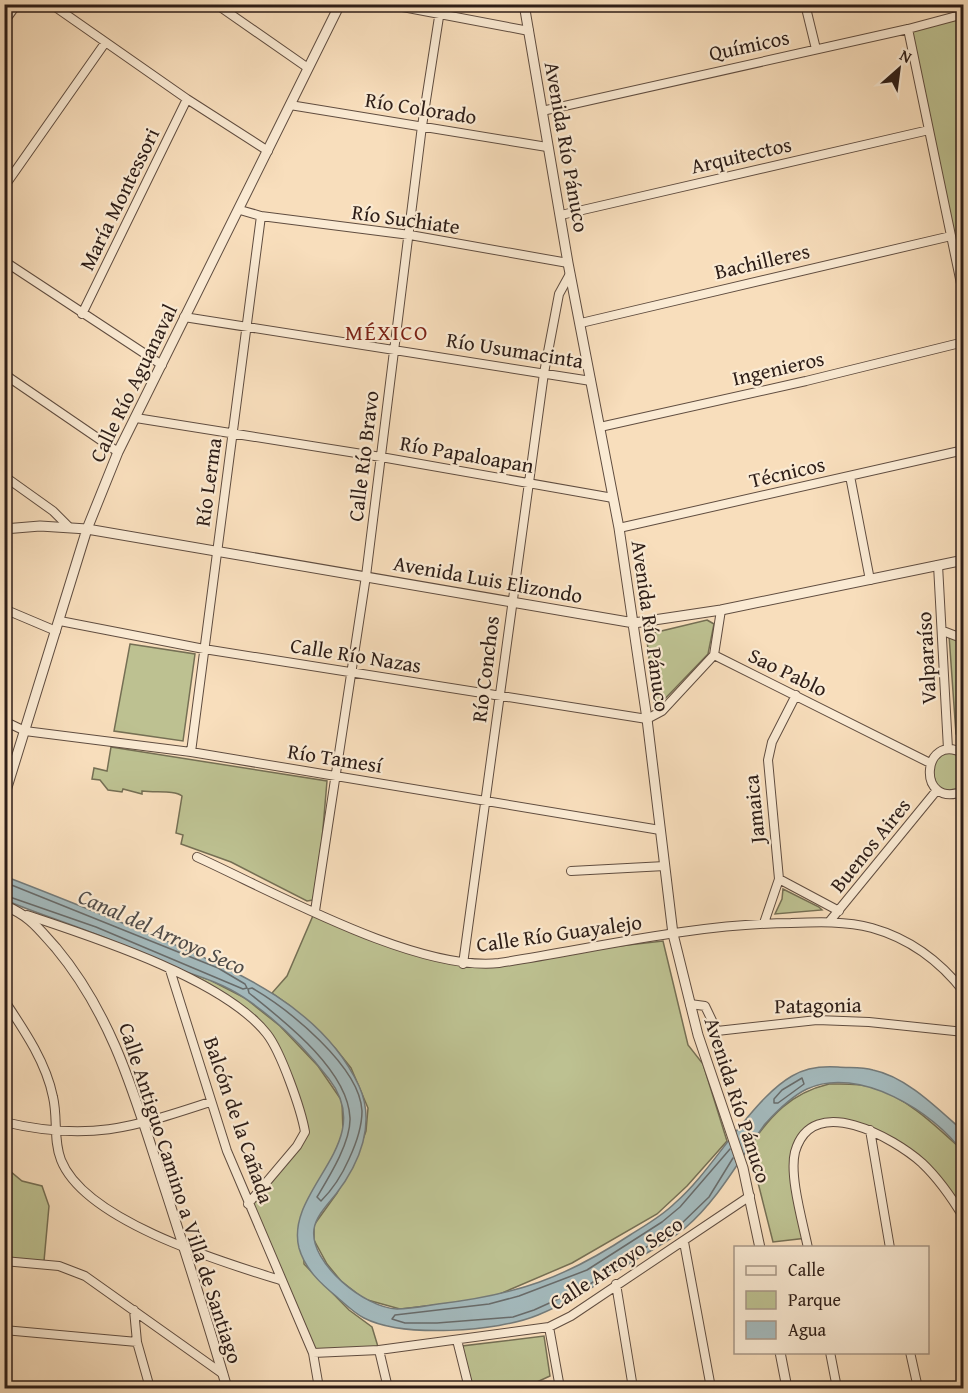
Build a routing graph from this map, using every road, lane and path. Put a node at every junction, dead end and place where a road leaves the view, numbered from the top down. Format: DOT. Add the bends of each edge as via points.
graph roads {
  1 [pos="17,4"];
  2 [pos="51,4"];
  3 [pos="216,4"];
  4 [pos="340,4"];
  5 [pos="387,4"];
  6 [pos="441,4"];
  7 [pos="524,4"];
  8 [pos="806,4"];
  9 [pos="963,14"];
  10 [pos="439,15"];
  11 [pos="4,22"];
  12 [pos="908,29"];
  13 [pos="529,31"];
  14 [pos="105,43"];
  15 [pos="816,49"];
  16 [pos="308,68"];
  17 [pos="187,99"];
  18 [pos="290,105"];
  19 [pos="542,111"];
  20 [pos="422,126"];
  21 [pos="929,130"];
  22 [pos="547,147"];
  23 [pos="268,151"];
  24 [pos="4,187"];
  25 [pos="240,210"];
  26 [pos="561,215"];
  27 [pos="261,216"];
  28 [pos="410,236"];
  29 [pos="951,236"];
  30 [pos="4,261"];
  31 [pos="568,263"];
  32 [pos="570,274"];
  33 [pos="963,298"];
  34 [pos="82,314"];
  35 [pos="184,317"];
  36 [pos="581,323"];
  37 [pos="246,326"];
  38 [pos="963,342"];
  39 [pos="395,348"];
  40 [pos="162,365"];
  41 [pos="544,373"];
  42 [pos="4,374"];
  43 [pos="591,381"];
  44 [pos="136,418"];
  45 [pos="600,427"];
  46 [pos="234,434"];
  47 [pos="963,450"];
  48 [pos="118,452"];
  49 [pos="381,457"];
  50 [pos="4,476"];
  51 [pos="850,476"];
  52 [pos="528,484"];
  53 [pos="613,498"];
  54 [pos="68,526"];
  55 [pos="619,528"];
  56 [pos="4,529"];
  57 [pos="87,529"];
  58 [pos="217,551"];
  59 [pos="963,560"];
  60 [pos="938,565"];
  61 [pos="366,576"];
  62 [pos="870,580"];
  63 [pos="512,602"];
  64 [pos="4,609"];
  65 [pos="720,610"];
  66 [pos="60,621"];
  67 [pos="634,623"];
  68 [pos="56,631"];
  69 [pos="943,631"];
  70 [pos="963,639"];
  71 [pos="204,649"];
  72 [pos="714,656"];
  73 [pos="352,672"];
  74 [pos="796,696"];
  75 [pos="501,698"];
  76 [pos="647,719"];
  77 [pos="4,721"];
  78 [pos="25,731"];
  79 [pos="948,749"];
  80 [pos="190,752"];
  81 [pos="963,754"];
  82 [pos="930,763"];
  83 [pos="336,777"];
  84 [pos="938,790"];
  85 [pos="963,791"];
  86 [pos="4,797"];
  87 [pos="487,801"];
  88 [pos="660,830"];
  89 [pos="197,857"];
  90 [pos="664,866"];
  91 [pos="571,871"];
  92 [pos="779,879"];
  93 [pos="4,905"];
  94 [pos="315,911"];
  95 [pos="839,911"];
  96 [pos="27,915"];
  97 [pos="829,922"];
  98 [pos="764,923"];
  99 [pos="673,934"];
  100 [pos="463,964"];
  101 [pos="170,970"];
  102 [pos="963,992"];
  103 [pos="4,1000"];
  104 [pos="690,1004"];
  105 [pos="963,1032"];
  106 [pos="210,1102"];
  107 [pos="4,1122"];
  108 [pos="143,1124"];
  109 [pos="55,1130"];
  110 [pos="870,1130"];
  111 [pos="750,1196"];
  112 [pos="248,1204"];
  113 [pos="963,1218"];
  114 [pos="684,1242"];
  115 [pos="760,1246"];
  116 [pos="808,1246"];
  117 [pos="890,1246"];
  118 [pos="185,1250"];
  119 [pos="4,1261"];
  120 [pos="280,1280"];
  121 [pos="616,1284"];
  122 [pos="134,1310"];
  123 [pos="549,1327"];
  124 [pos="4,1330"];
  125 [pos="457,1340"];
  126 [pos="137,1342"];
  127 [pos="379,1350"];
  128 [pos="313,1353"];
  129 [pos="780,1354"];
  130 [pos="830,1354"];
  131 [pos="910,1354"];
  132 [pos="223,1374"];
  133 [pos="150,1389"];
  134 [pos="226,1389"];
  135 [pos="319,1389"];
  136 [pos="388,1389"];
  137 [pos="469,1389"];
  138 [pos="560,1389"];
  139 [pos="633,1389"];
  140 [pos="711,1389"];
  141 [pos="787,1389"];
  142 [pos="837,1389"];
  143 [pos="918,1389"];
  1 -- 11 [label="street"];
  2 -- 14 [label="street"];
  3 -- 16 [label="street"];
  4 -- 16 [label="street, Calle Río Aguanaval"];
  5 -- 10 [label="street"];
  6 -- 10 [label="street, Calle Río Bravo"];
  7 -- 13 [label="street, Avenida Río Pánuco"];
  8 -- 15 [label="street"];
  9 -- 12 [label="street, Químicos"];
  10 -- 13 [label="street"];
  10 -- 20 [label="street, Calle Río Bravo"];
  12 -- 15 [label="street, Químicos"];
  12 -- 21 [label="street"];
  13 -- 19 [label="street, Avenida Río Pánuco"];
  14 -- 17 [label="street"];
  14 -- 24 [label="street"];
  15 -- 19 [label="street, Químicos"];
  16 -- 18 [label="street, Calle Río Aguanaval"];
  17 -- 23 [label="street"];
  17 -- 34 [label="street, María Montessori"];
  18 -- 20 [label="street, Río Colorado"];
  18 -- 23 [label="street, Calle Río Aguanaval"];
  19 -- 22 [label="street, Avenida Río Pánuco"];
  20 -- 22 [label="street, Río Colorado"];
  20 -- 28 [label="street, Calle Río Bravo"];
  21 -- 26 [label="street, Arquitectos"];
  21 -- 29 [label="street"];
  22 -- 26 [label="street, Avenida Río Pánuco"];
  23 -- 25 [label="street, Calle Río Aguanaval"];
  25 -- 27 [label="street, Río Suchiate"];
  25 -- 35 [label="street, Calle Río Aguanaval"];
  26 -- 31 [label="street, Avenida Río Pánuco"];
  27 -- 28 [label="street, Río Suchiate"];
  27 -- 37 [label="street, Río Lerma"];
  28 -- 31 [label="street, Río Suchiate"];
  28 -- 39 [label="street, Calle Río Bravo"];
  29 -- 33 [label="street"];
  29 -- 36 [label="street, Bachilleres"];
  30 -- 34 [label="street"];
  31 -- 32 [label="street, Avenida Río Pánuco"];
  32 -- 36 [label="street, Avenida Río Pánuco"];
  32 -- 41 [label="street, Río Conchos" via="559,294"];
  34 -- 40 [label="street"];
  35 -- 37 [label="street, Río Usumacinta"];
  35 -- 40 [label="street, Calle Río Aguanaval"];
  36 -- 43 [label="street, Avenida Río Pánuco"];
  37 -- 39 [label="street, Río Usumacinta"];
  37 -- 46 [label="street, Río Lerma"];
  38 -- 45 [label="street, Ingenieros"];
  39 -- 41 [label="street, Río Usumacinta"];
  39 -- 49 [label="street, Calle Río Bravo"];
  40 -- 44 [label="street, Calle Río Aguanaval"];
  41 -- 43 [label="street, Río Usumacinta"];
  41 -- 52 [label="street, Río Conchos"];
  42 -- 48 [label="street"];
  43 -- 45 [label="street, Avenida Río Pánuco"];
  44 -- 46 [label="street, Río Papaloapan"];
  44 -- 48 [label="street, Calle Río Aguanaval"];
  45 -- 53 [label="street, Avenida Río Pánuco"];
  46 -- 49 [label="street, Río Papaloapan"];
  46 -- 58 [label="street, Río Lerma"];
  47 -- 51 [label="street, Técnicos"];
  48 -- 57 [label="street, Calle Río Aguanaval"];
  49 -- 52 [label="street, Río Papaloapan"];
  49 -- 61 [label="street, Calle Río Bravo"];
  50 -- 54 [label="street"];
  51 -- 55 [label="street, Técnicos"];
  51 -- 62 [label="street"];
  52 -- 53 [label="street, Río Papaloapan"];
  52 -- 63 [label="street, Río Conchos"];
  53 -- 55 [label="street, Avenida Río Pánuco"];
  54 -- 56 [label="street, Avenida Luis Elizondo"];
  54 -- 57 [label="street, Avenida Luis Elizondo"];
  55 -- 67 [label="street, Avenida Río Pánuco"];
  57 -- 58 [label="street, Avenida Luis Elizondo"];
  57 -- 66 [label="street, Calle Río Aguanaval"];
  58 -- 61 [label="street, Avenida Luis Elizondo"];
  58 -- 71 [label="street, Río Lerma"];
  59 -- 60 [label="street, Avenida Luis Elizondo"];
  60 -- 62 [label="street, Avenida Luis Elizondo"];
  60 -- 69 [label="street, Valparaíso"];
  61 -- 63 [label="street, Avenida Luis Elizondo"];
  61 -- 73 [label="street, Calle Río Bravo"];
  62 -- 65 [label="street, Avenida Luis Elizondo"];
  63 -- 67 [label="street, Avenida Luis Elizondo"];
  63 -- 75 [label="street, Río Conchos"];
  64 -- 68 [label="street"];
  65 -- 67 [label="street, Avenida Luis Elizondo"];
  65 -- 72 [label="street"];
  66 -- 68 [label="street, Calle Río Aguanaval"];
  66 -- 71 [label="street, Calle Río Nazas"];
  67 -- 76 [label="street, Avenida Río Pánuco"];
  68 -- 78 [label="street, Calle Río Aguanaval"];
  69 -- 70 [label="street"];
  69 -- 79 [label="street, Valparaíso"];
  71 -- 73 [label="street, Calle Río Nazas"];
  71 -- 80 [label="street, Río Lerma"];
  72 -- 74 [label="street, Sao Pablo"];
  72 -- 76 [label="street" via="662,711"];
  73 -- 75 [label="street, Calle Río Nazas"];
  73 -- 83 [label="street, Calle Río Bravo"];
  74 -- 82 [label="street, Sao Pablo"];
  74 -- 92 [label="street, Jamaica" via="772,742 768,760"];
  75 -- 76 [label="street, Calle Río Nazas"];
  75 -- 87 [label="street, Río Conchos"];
  76 -- 88 [label="street, Avenida Río Pánuco"];
  77 -- 78 [label="street, Río Tamesí"];
  78 -- 80 [label="street, Río Tamesí"];
  78 -- 86 [label="street, Calle Río Aguanaval"];
  79 -- 81 [label="street"];
  79 -- 82 [label="street"];
  80 -- 83 [label="street, Río Tamesí"];
  82 -- 84 [label="street" via="928,773"];
  83 -- 87 [label="street, Río Tamesí"];
  83 -- 94 [label="street, Calle Río Bravo"];
  84 -- 85 [label="street" via="946,794"];
  84 -- 95 [label="street, Buenos Aires"];
  87 -- 88 [label="street, Río Tamesí"];
  87 -- 100 [label="street, Río Conchos"];
  88 -- 90 [label="street, Avenida Río Pánuco"];
  89 -- 94 [label="street, Calle Río Guayalejo"];
  90 -- 91 [label="street"];
  90 -- 99 [label="street, Avenida Río Pánuco"];
  92 -- 95 [label="street"];
  92 -- 98 [label="street, Jamaica"];
  93 -- 96 [label="street, Calle Antiguo Camino a Villa de Santiago"];
  94 -- 100 [label="street, Calle Río Guayalejo" via="402,946"];
  95 -- 97 [label="street, Buenos Aires"];
  96 -- 101 [label="street"];
  96 -- 108 [label="street, Calle Antiguo Camino a Villa de Santiago" via="69,965 108,1027"];
  97 -- 98 [label="street, Calle Río Guayalejo"];
  97 -- 102 [label="street, Calle Río Guayalejo" via="868,927 902,940 946,968"];
  98 -- 99 [label="street, Calle Río Guayalejo"];
  99 -- 100 [label="street, Calle Río Guayalejo" via="499,963"];
  99 -- 104 [label="street, Avenida Río Pánuco"];
  101 -- 106 [label="street, Balcón de la Cañada"];
  101 -- 112 [label="street" via="226,997 266,1033 303,1121 303,1138"];
  103 -- 109 [label="street" via="46,1074 57,1116"];
  104 -- 105 [label="street, Patagonia" via="707,1008 717,1031 817,1020"];
  104 -- 111 [label="street, Avenida Río Pánuco"];
  106 -- 108 [label="street"];
  106 -- 112 [label="street, Balcón de la Cañada"];
  107 -- 109 [label="street"];
  108 -- 109 [label="street" via="101,1132"];
  108 -- 118 [label="street, Calle Antiguo Camino a Villa de Santiago"];
  109 -- 118 [label="street" via="61,1160 84,1192"];
  110 -- 113 [label="street" via="901,1146 922,1163"];
  110 -- 116 [label="street" via="846,1123 817,1125 804,1134 795,1153 794,1168"];
  110 -- 117 [label="street"];
  111 -- 114 [label="street, Calle Arroyo Seco"];
  111 -- 115 [label="street, Avenida Río Pánuco"];
  112 -- 120 [label="street, Balcón de la Cañada"];
  114 -- 121 [label="street, Calle Arroyo Seco"];
  114 -- 140 [label="street"];
  118 -- 120 [label="street"];
  118 -- 132 [label="street, Calle Antiguo Camino a Villa de Santiago"];
  119 -- 122 [label="street" via="58,1266 85,1276"];
  120 -- 128 [label="street, Balcón de la Cañada"];
  121 -- 123 [label="street, Calle Arroyo Seco"];
  121 -- 139 [label="street"];
  122 -- 126 [label="street"];
  122 -- 132 [label="street"];
  123 -- 125 [label="street, Calle Arroyo Seco"];
  123 -- 138 [label="street"];
  124 -- 126 [label="street"];
  125 -- 127 [label="street, Calle Arroyo Seco"];
  125 -- 137 [label="street"];
  126 -- 133 [label="street"];
  127 -- 128 [label="street, Calle Arroyo Seco"];
  127 -- 136 [label="street"];
  128 -- 135 [label="street, Balcón de la Cañada"];
  129 -- 141 [label="street"];
  130 -- 142 [label="street"];
  131 -- 143 [label="street"];
  132 -- 134 [label="street, Calle Antiguo Camino a Villa de Santiago"];
}
